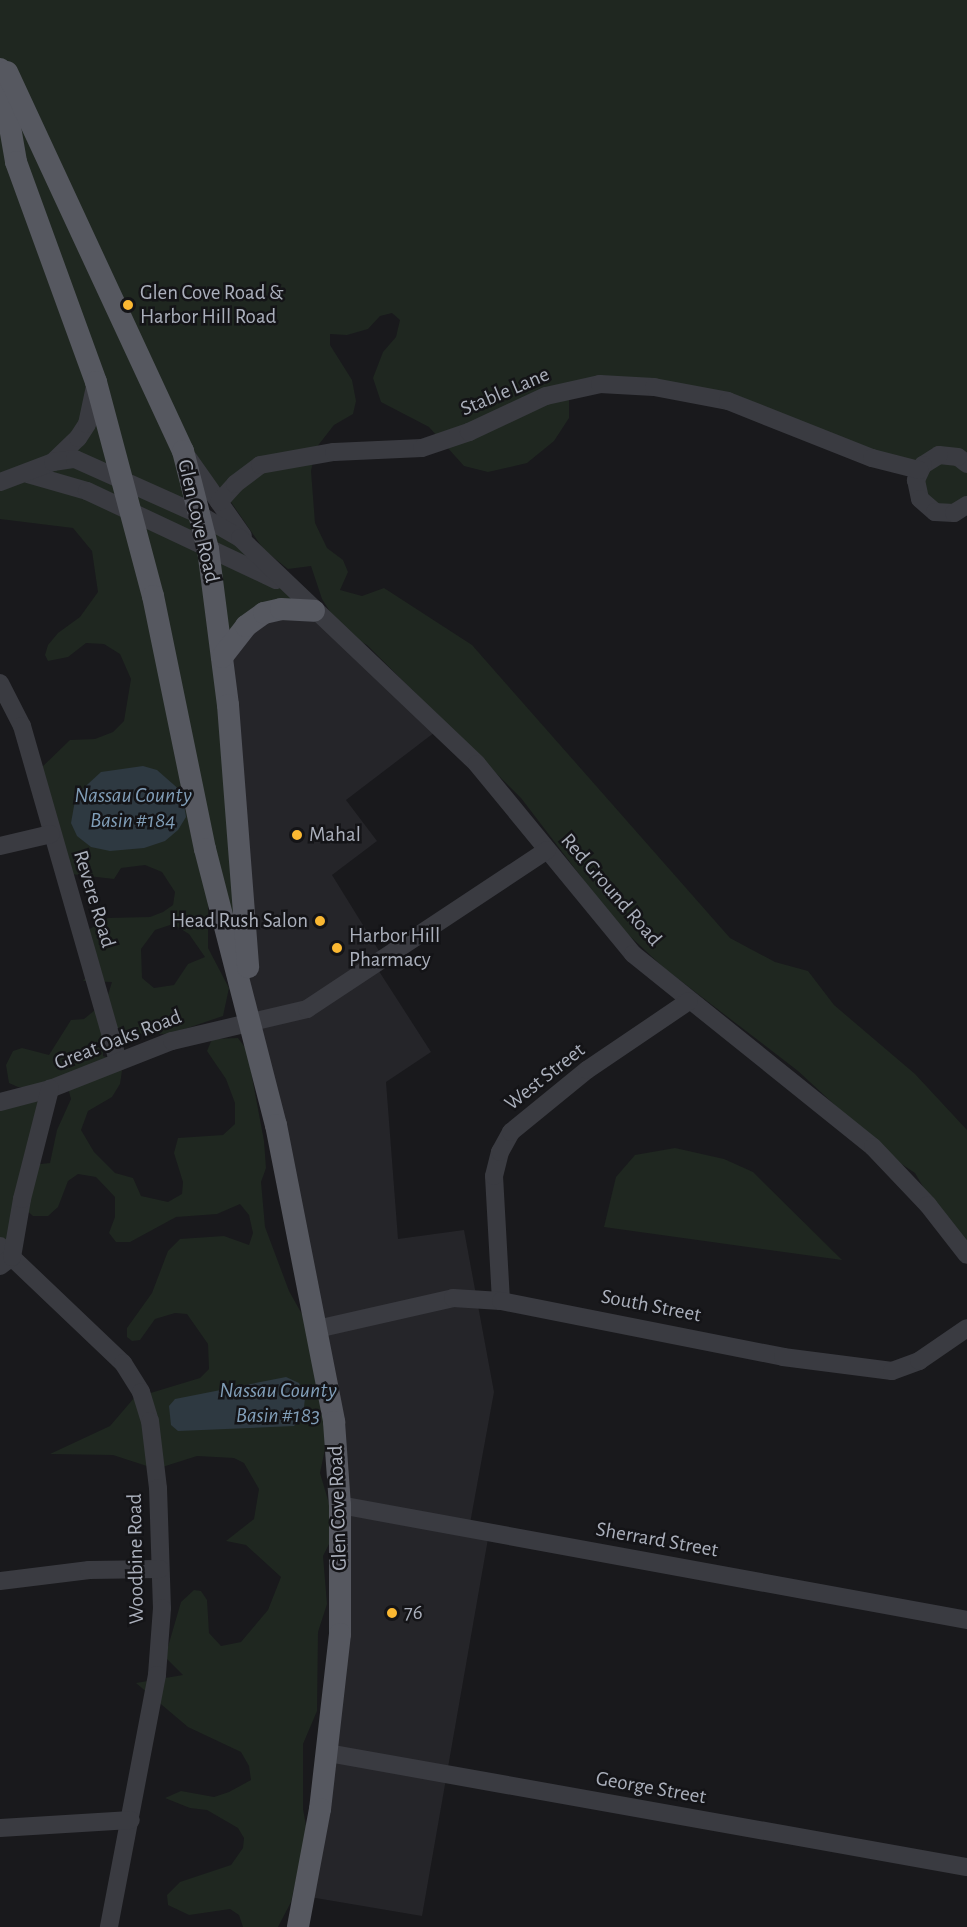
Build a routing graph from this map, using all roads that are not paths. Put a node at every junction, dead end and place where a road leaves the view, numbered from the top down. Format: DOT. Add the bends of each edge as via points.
graph roads {
  1 [pos="0,57"];
  2 [pos="0,69"];
  3 [pos="96,382"];
  4 [pos="183,451"];
  5 [pos="53,462"];
  6 [pos="967,464"];
  7 [pos="920,470"];
  8 [pos="28,474"];
  9 [pos="120,477"];
  10 [pos="0,482"];
  11 [pos="219,502"];
  12 [pos="967,505"];
  13 [pos="133,513"];
  14 [pos="200,515"];
  15 [pos="208,549"];
  16 [pos="261,558"];
  17 [pos="289,586"];
  18 [pos="314,611"];
  19 [pos="222,657"];
  20 [pos="0,683"];
  21 [pos="51,834"];
  22 [pos="0,846"];
  23 [pos="547,850"];
  24 [pos="689,1000"];
  25 [pos="252,1023"];
  26 [pos="118,1062"];
  27 [pos="50,1089"];
  28 [pos="0,1102"];
  29 [pos="967,1255"];
  30 [pos="4,1257"];
  31 [pos="501,1301"];
  32 [pos="967,1328"];
  33 [pos="317,1329"];
  34 [pos="340,1506"];
  35 [pos="160,1569"];
  36 [pos="0,1581"];
  37 [pos="967,1620"];
  38 [pos="328,1753"];
  39 [pos="131,1820"];
  40 [pos="0,1828"];
  41 [pos="967,1867"];
  42 [pos="109,1927"];
  43 [pos="298,1927"];
  1 -- 4 [label="main road, Glen Cove Road"];
  2 -- 3 [label="main road, Glen Cove Road" via="16,162"];
  3 -- 5 [label="street" via="87,424"];
  3 -- 9 [label="main road, Glen Cove Road"];
  4 -- 11 [label="street"];
  4 -- 14 [label="main road, Glen Cove Road"];
  5 -- 8 [label="street"];
  5 -- 9 [label="street, Red Ground Road" via="75,459"];
  6 -- 7 [label="street" via="958,457 939,455"];
  7 -- 11 [label="street, Stable Lane" via="872,458 728,401 654,387 600,384 546,396 469,432 422,448 334,452 260,465"];
  7 -- 12 [label="street" via="916,490 926,507 944,514"];
  8 -- 10 [label="street"];
  8 -- 13 [label="street, Red Ground Road" via="68,483"];
  9 -- 13 [label="main road, Glen Cove Road"];
  9 -- 14 [label="street, Red Ground Road"];
  11 -- 16 [label="street"];
  13 -- 15 [label="street, Red Ground Road"];
  13 -- 25 [label="main road, Glen Cove Road" via="205,849"];
  14 -- 15 [label="main road, Glen Cove Road"];
  14 -- 16 [label="street, Red Ground Road" via="240,538"];
  15 -- 17 [label="street, Red Ground Road"];
  15 -- 19 [label="main road, Glen Cove Road"];
  16 -- 17 [label="street, Red Ground Road"];
  17 -- 18 [label="street, Red Ground Road"];
  18 -- 19 [label="main road" via="281,609 264,613 251,621"];
  18 -- 23 [label="street, Red Ground Road" via="477,764"];
  19 -- 25 [label="main road, Glen Cove Road"];
  20 -- 21 [label="street, Revere Road" via="22,726"];
  21 -- 22 [label="street"];
  21 -- 26 [label="street, Revere Road"];
  23 -- 24 [label="street, Red Ground Road" via="633,954"];
  23 -- 25 [label="street, Great Oaks Road" via="307,1009"];
  24 -- 29 [label="street, Red Ground Road" via="873,1147 928,1205"];
  24 -- 31 [label="street, West Street" via="570,1083 512,1132 500,1152 494,1176"];
  25 -- 26 [label="street, Great Oaks Road" via="172,1041"];
  25 -- 33 [label="main road, Glen Cove Road"];
  26 -- 27 [label="street, Great Oaks Road"];
  27 -- 28 [label="street, Great Oaks Road"];
  27 -- 30 [label="street"];
  30 -- 35 [label="street, Woodbine Road" via="102,1340 141,1392 150,1421 158,1488"];
  31 -- 32 [label="street, South Street" via="868,1370 892,1371 919,1361"];
  31 -- 33 [label="street, South Street" via="453,1298"];
  33 -- 34 [label="main road, Glen Cove Road" via="334,1422"];
  34 -- 37 [label="street, Sherrard Street"];
  34 -- 38 [label="main road, Glen Cove Road" via="340,1634"];
  35 -- 36 [label="street" via="89,1570"];
  35 -- 39 [label="street, Woodbine Road" via="162,1608 157,1675"];
  38 -- 41 [label="street, George Street"];
  38 -- 43 [label="main road, Glen Cove Road"];
  39 -- 40 [label="street"];
  39 -- 42 [label="street, Woodbine Road"];
}
